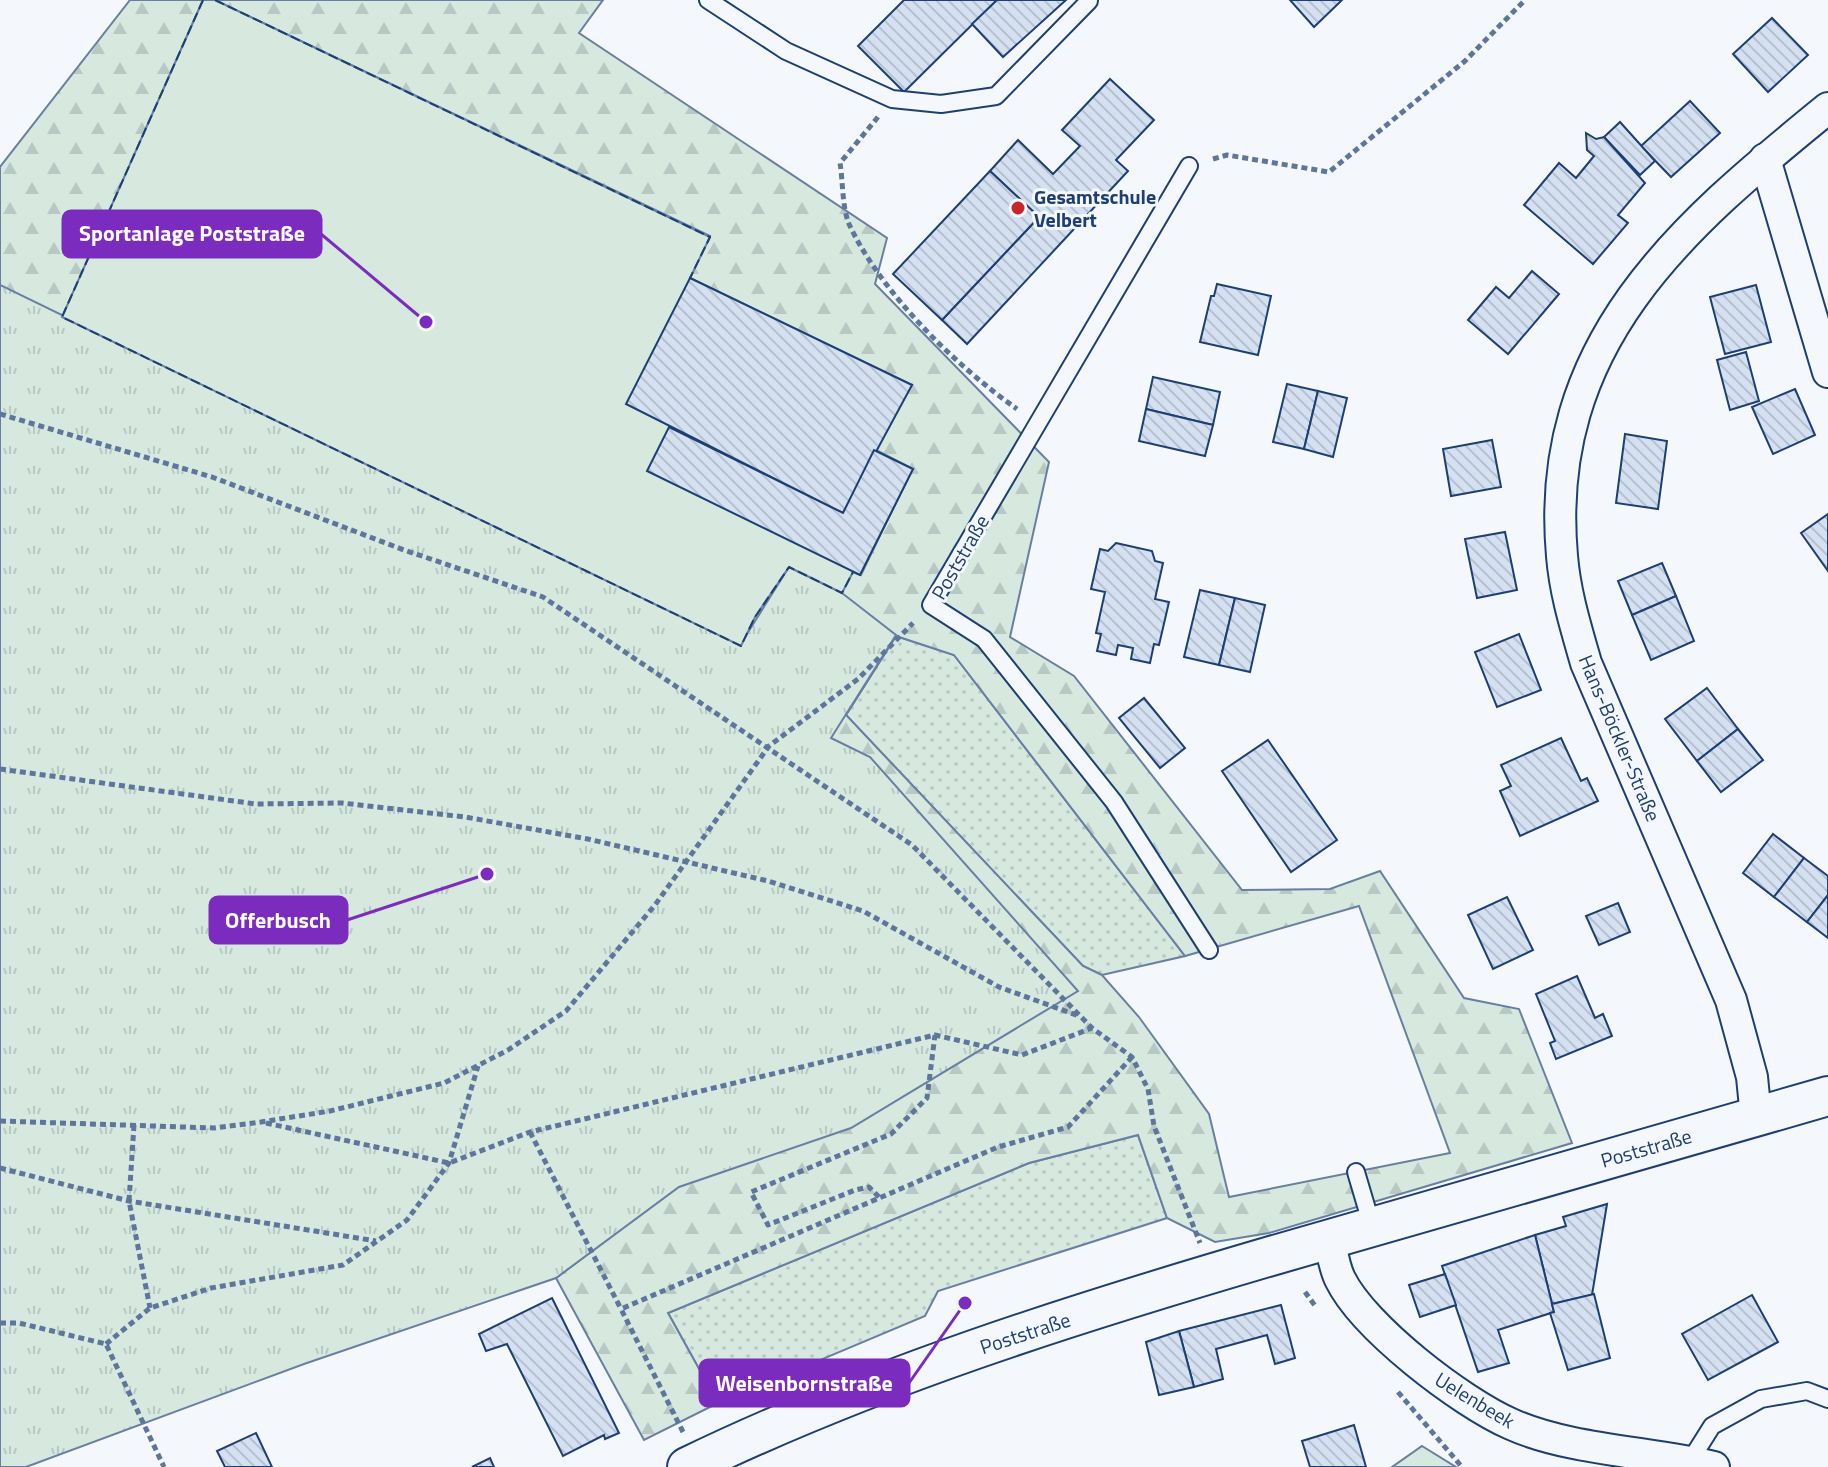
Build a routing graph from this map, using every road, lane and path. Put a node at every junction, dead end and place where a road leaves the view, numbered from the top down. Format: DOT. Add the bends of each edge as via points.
graph roads {
  1 [pos="708,0"];
  2 [pos="1525,0"];
  3 [pos="1089,1"];
  4 [pos="892,99"];
  5 [pos="1828,108"];
  6 [pos="1765,159"];
  7 [pos="1189,166"];
  8 [pos="1828,372"];
  9 [pos="0,414"];
  10 [pos="1038,424"];
  11 [pos="931,605"];
  12 [pos="769,746"];
  13 [pos="0,769"];
  14 [pos="687,863"];
  15 [pos="1209,950"];
  16 [pos="1083,1017"];
  17 [pos="1092,1028"];
  18 [pos="935,1035"];
  19 [pos="1132,1057"];
  20 [pos="478,1066"];
  21 [pos="1828,1096"];
  22 [pos="1756,1117"];
  23 [pos="0,1121"];
  24 [pos="261,1122"];
  25 [pos="134,1125"];
  26 [pos="530,1132"];
  27 [pos="449,1163"];
  28 [pos="0,1168"];
  29 [pos="1356,1172"];
  30 [pos="879,1197"];
  31 [pos="129,1201"];
  32 [pos="1372,1226"];
  33 [pos="1329,1238"];
  34 [pos="377,1241"];
  35 [pos="1201,1244"];
  36 [pos="150,1308"];
  37 [pos="621,1309"];
  38 [pos="0,1323"];
  39 [pos="106,1344"];
  40 [pos="1828,1399"];
  41 [pos="1702,1464"];
  42 [pos="692,1465"];
  43 [pos="164,1467"];
  1 -- 4 [label="lane" via="786,51"];
  2 -- 7 [label="path" via="1465,61 1329,172 1227,155"];
  3 -- 4 [label="lane" via="996,96 941,104"];
  4 -- 10 [label="path" via="840,163 848,222 898,299 976,380"];
  5 -- 6 [label="street, Hans-Böckler-Straße"];
  6 -- 8 [label="street"];
  6 -- 22 [label="street, Hans-Böckler-Straße" via="1665,253 1613,324 1578,405 1561,501 1562,556 1586,663 1731,1000 1752,1077"];
  7 -- 10 [label="lane, Poststraße"];
  9 -- 12 [label="path" via="212,477 543,597"];
  10 -- 11 [label="lane, Poststraße"];
  11 -- 12 [label="path" via="858,679"];
  11 -- 15 [label="lane, Poststraße" via="984,639 1114,802"];
  12 -- 14 [label="path"];
  12 -- 16 [label="path" via="912,845"];
  13 -- 14 [label="path" via="256,804 342,803 465,817"];
  14 -- 16 [label="path" via="863,911 999,987"];
  14 -- 20 [label="path" via="566,1011"];
  16 -- 17 [label="path"];
  17 -- 18 [label="path" via="1022,1055"];
  17 -- 19 [label="path"];
  18 -- 26 [label="path"];
  18 -- 30 [label="path" via="927,1098 891,1134 751,1192 768,1225 855,1190 869,1187"];
  19 -- 30 [label="path" via="1068,1127 998,1147"];
  19 -- 35 [label="path"];
  20 -- 24 [label="path" via="444,1083"];
  20 -- 27 [label="path"];
  21 -- 22 [label="street, Poststraße"];
  22 -- 32 [label="street, Poststraße"];
  23 -- 25 [label="path"];
  24 -- 25 [label="path" via="214,1128"];
  24 -- 27 [label="path"];
  25 -- 31 [label="path"];
  26 -- 27 [label="path"];
  26 -- 37 [label="path"];
  27 -- 34 [label="path" via="407,1220"];
  28 -- 31 [label="path"];
  29 -- 32 [label="lane"];
  30 -- 37 [label="path"];
  31 -- 34 [label="path"];
  31 -- 36 [label="path"];
  32 -- 33 [label="street, Poststraße"];
  33 -- 41 [label="street, Uelenbeek" via="1339,1278 1382,1333 1426,1371 1511,1425"];
  33 -- 42 [label="street, Poststraße" via="956,1356 769,1428"];
  34 -- 36 [label="path" via="343,1265 211,1288"];
  36 -- 39 [label="path"];
  37 -- 42 [label="path"];
  38 -- 39 [label="path"];
  39 -- 43 [label="path"];
  40 -- 41 [label="lane, Uelenbeek" via="1807,1391 1761,1399 1712,1426"];
}
